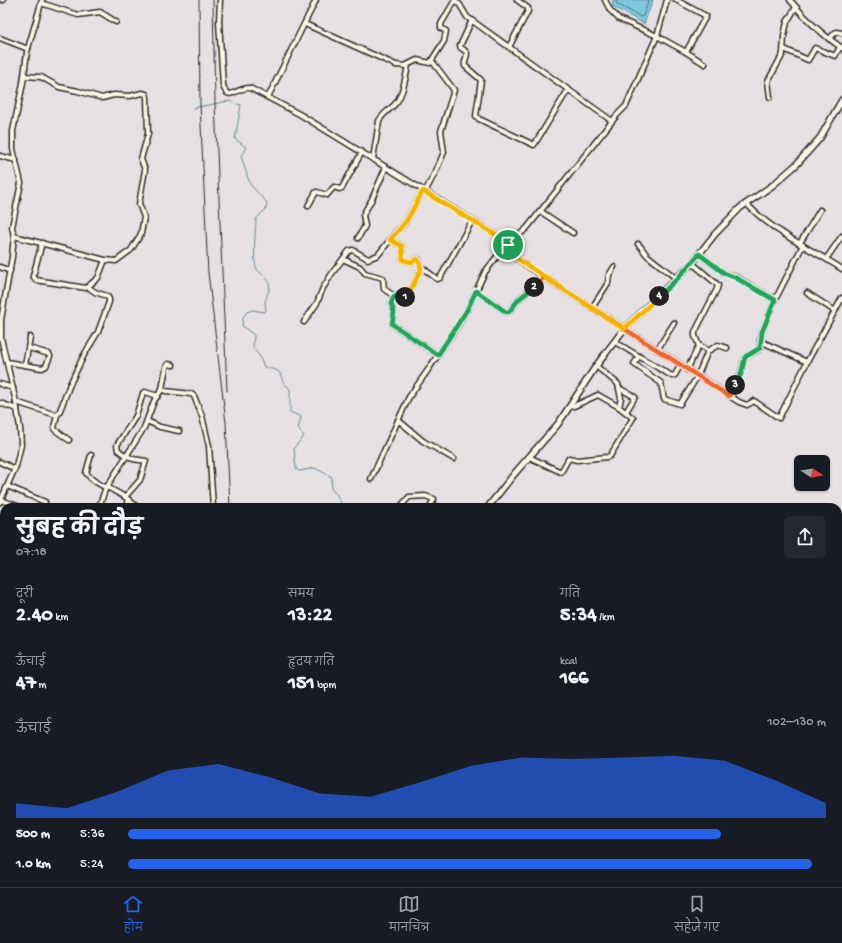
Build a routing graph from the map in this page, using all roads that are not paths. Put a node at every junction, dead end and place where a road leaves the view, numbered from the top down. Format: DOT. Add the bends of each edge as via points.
graph roads {
  1 [pos="220,0"];
  2 [pos="316,0"];
  3 [pos="455,0"];
  4 [pos="518,0"];
  5 [pos="605,0"];
  6 [pos="667,0"];
  7 [pos="676,0"];
  8 [pos="790,0"];
  9 [pos="42,2"];
  10 [pos="796,7"];
  11 [pos="472,20"];
  12 [pos="116,22"];
  13 [pos="305,24"];
  14 [pos="842,32"];
  15 [pos="657,36"];
  16 [pos="0,38"];
  17 [pos="829,40"];
  18 [pos="510,46"];
  19 [pos="841,47"];
  20 [pos="28,49"];
  21 [pos="784,50"];
  22 [pos="686,52"];
  23 [pos="432,61"];
  24 [pos="704,64"];
  25 [pos="408,65"];
  26 [pos="24,76"];
  27 [pos="568,90"];
  28 [pos="268,97"];
  29 [pos="770,97"];
  30 [pos="842,100"];
  31 [pos="612,121"];
  32 [pos="362,152"];
  33 [pos="0,156"];
  34 [pos="373,159"];
  35 [pos="16,160"];
  36 [pos="386,167"];
  37 [pos="424,192"];
  38 [pos="746,203"];
  39 [pos="308,206"];
  40 [pos="820,210"];
  41 [pos="540,211"];
  42 [pos="472,221"];
  43 [pos="573,233"];
  44 [pos="14,236"];
  45 [pos="842,236"];
  46 [pos="358,238"];
  47 [pos="390,240"];
  48 [pos="42,242"];
  49 [pos="638,244"];
  50 [pos="801,244"];
  51 [pos="508,247"];
  52 [pos="699,254"];
  53 [pos="826,259"];
  54 [pos="106,260"];
  55 [pos="343,260"];
  56 [pos="692,263"];
  57 [pos="0,267"];
  58 [pos="614,267"];
  59 [pos="421,269"];
  60 [pos="842,269"];
  61 [pos="10,271"];
  62 [pos="544,277"];
  63 [pos="677,279"];
  64 [pos="88,287"];
  65 [pos="476,291"];
  66 [pos="807,293"];
  67 [pos="394,296"];
  68 [pos="842,298"];
  69 [pos="775,300"];
  70 [pos="592,308"];
  71 [pos="835,310"];
  72 [pos="1,313"];
  73 [pos="304,322"];
  74 [pos="674,323"];
  75 [pos="624,329"];
  76 [pos="30,337"];
  77 [pos="615,342"];
  78 [pos="761,343"];
  79 [pos="699,346"];
  80 [pos="29,348"];
  81 [pos="727,348"];
  82 [pos="657,350"];
  83 [pos="708,351"];
  84 [pos="438,355"];
  85 [pos="639,356"];
  86 [pos="6,362"];
  87 [pos="807,362"];
  88 [pos="25,365"];
  89 [pos="173,365"];
  90 [pos="596,366"];
  91 [pos="680,366"];
  92 [pos="687,370"];
  93 [pos="697,376"];
  94 [pos="0,384"];
  95 [pos="13,388"];
  96 [pos="619,388"];
  97 [pos="162,389"];
  98 [pos="158,396"];
  99 [pos="729,396"];
  100 [pos="16,402"];
  101 [pos="0,403"];
  102 [pos="570,406"];
  103 [pos="619,407"];
  104 [pos="17,409"];
  105 [pos="626,412"];
  106 [pos="57,415"];
  107 [pos="398,420"];
  108 [pos="147,421"];
  109 [pos="179,431"];
  110 [pos="70,440"];
  111 [pos="91,456"];
  112 [pos="126,456"];
  113 [pos="529,458"];
  114 [pos="454,459"];
  115 [pos="0,462"];
  116 [pos="15,469"];
  117 [pos="371,479"];
  118 [pos="7,486"];
  119 [pos="108,488"];
  120 [pos="126,498"];
  121 [pos="0,501"];
  122 [pos="45,502"];
  123 [pos="101,503"];
  124 [pos="126,503"];
  125 [pos="133,503"];
  126 [pos="213,503"];
  127 [pos="404,503"];
  128 [pos="432,503"];
  129 [pos="491,503"];
  1 -- 28 [label="street" via="219,22 225,92 233,94 245,87"];
  2 -- 13 [label="street"];
  3 -- 11 [label="street" via="465,15"];
  3 -- 23 [label="street" via="441,24 441,28 447,33"];
  4 -- 18 [label="street" via="527,6 528,11"];
  5 -- 15 [label="street" via="619,19"];
  6 -- 15 [label="street"];
  7 -- 22 [label="street" via="706,16"];
  8 -- 10 [label="street"];
  9 -- 12 [label="street" via="78,15 100,12"];
  9 -- 20 [label="street"];
  10 -- 17 [label="street"];
  10 -- 21 [label="street" via="787,22"];
  11 -- 18 [label="street"];
  11 -- 27 [label="street" via="460,46 468,54 465,66 481,80 476,116 479,120 534,145"];
  13 -- 25 [label="street" via="396,65"];
  13 -- 28 [label="street"];
  14 -- 17 [label="street" via="836,32"];
  15 -- 22 [label="street"];
  15 -- 31 [label="street" via="626,106"];
  16 -- 20 [label="street"];
  17 -- 19 [label="street"];
  18 -- 27 [label="street"];
  19 -- 21 [label="street" via="836,56 815,48 808,60"];
  20 -- 26 [label="street"];
  21 -- 29 [label="street" via="768,81"];
  22 -- 24 [label="street"];
  23 -- 25 [label="street" via="428,63 417,60"];
  23 -- 37 [label="street" via="454,90 441,131 444,152"];
  25 -- 34 [label="street" via="396,103 379,121"];
  26 -- 35 [label="street" via="13,131"];
  26 -- 54 [label="street" via="41,77 56,86 98,98 146,94 148,134 141,159 146,170 138,204 144,217 142,234 131,250 116,261"];
  27 -- 31 [label="street"];
  28 -- 32 [label="street"];
  30 -- 38 [label="street" via="820,138 782,178"];
  31 -- 41 [label="street"];
  32 -- 34 [label="street"];
  32 -- 39 [label="street" via="342,188 334,187 327,195 316,192"];
  33 -- 35 [label="street"];
  34 -- 36 [label="street"];
  35 -- 44 [label="street" via="21,183 12,227"];
  36 -- 37 [label="street"];
  36 -- 46 [label="street" via="363,213 365,226"];
  37 -- 42 [label="street"];
  37 -- 47 [label="street" via="407,220"];
  38 -- 50 [label="street" via="764,220"];
  38 -- 52 [label="street"];
  40 -- 50 [label="street"];
  41 -- 43 [label="street"];
  41 -- 51 [label="street"];
  42 -- 51 [label="street" via="506,241"];
  42 -- 59 [label="street" via="440,278 437,279"];
  44 -- 48 [label="street"];
  44 -- 61 [label="street"];
  45 -- 53 [label="street"];
  47 -- 55 [label="street" via="376,256 368,258 352,249"];
  47 -- 59 [label="street" via="402,246 403,260 411,262 417,259"];
  48 -- 54 [label="street"];
  48 -- 64 [label="street" via="34,278"];
  49 -- 63 [label="street" via="647,256"];
  50 -- 53 [label="street"];
  50 -- 69 [label="street"];
  51 -- 62 [label="street" via="510,254"];
  51 -- 65 [label="street" via="485,272"];
  52 -- 56 [label="street"];
  52 -- 69 [label="street" via="724,273"];
  53 -- 60 [label="street"];
  54 -- 64 [label="street" via="98,278"];
  55 -- 67 [label="street" via="360,267 365,273 383,278 384,289"];
  55 -- 73 [label="street" via="326,282 319,300"];
  56 -- 63 [label="street"];
  56 -- 79 [label="street" via="718,285 695,332"];
  57 -- 61 [label="street"];
  58 -- 70 [label="street" via="608,275 608,283"];
  59 -- 67 [label="street" via="408,295"];
  61 -- 72 [label="street"];
  62 -- 65 [label="street" via="519,299 509,312"];
  62 -- 70 [label="street"];
  63 -- 75 [label="street"];
  64 -- 106 [label="street" via="108,298 109,302 97,335 84,355"];
  65 -- 84 [label="street"];
  66 -- 71 [label="street"];
  67 -- 84 [label="street" via="391,304 394,312 392,324"];
  68 -- 71 [label="street"];
  69 -- 78 [label="street" via="762,332"];
  70 -- 75 [label="street"];
  71 -- 87 [label="street"];
  72 -- 86 [label="street" via="1,338"];
  74 -- 82 [label="street"];
  75 -- 77 [label="street"];
  75 -- 82 [label="street"];
  76 -- 80 [label="street"];
  77 -- 85 [label="street"];
  77 -- 90 [label="street"];
  78 -- 87 [label="street"];
  78 -- 99 [label="street" via="758,350 745,357 741,374"];
  79 -- 83 [label="street"];
  79 -- 92 [label="street"];
  80 -- 88 [label="street"];
  80 -- 88 [label="street" via="47,352 50,356 44,368"];
  81 -- 83 [label="street" via="718,345"];
  82 -- 91 [label="street"];
  83 -- 93 [label="street"];
  84 -- 107 [label="street" via="409,396"];
  85 -- 91 [label="street" via="672,376"];
  85 -- 93 [label="street" via="634,364 661,383 664,399 682,403"];
  86 -- 88 [label="street"];
  86 -- 95 [label="street"];
  87 -- 99 [label="street" via="779,418 754,401 747,405"];
  89 -- 97 [label="street" via="168,364 166,367"];
  90 -- 96 [label="street" via="618,384"];
  90 -- 102 [label="street"];
  91 -- 92 [label="street"];
  92 -- 93 [label="street"];
  93 -- 99 [label="street"];
  94 -- 95 [label="street"];
  95 -- 100 [label="street"];
  96 -- 103 [label="street"];
  96 -- 105 [label="street" via="635,397"];
  97 -- 98 [label="street"];
  97 -- 126 [label="street" via="194,396 209,443"];
  98 -- 108 [label="street"];
  98 -- 112 [label="street" via="143,393 136,416 117,445 118,450"];
  100 -- 104 [label="street"];
  100 -- 106 [label="street"];
  101 -- 104 [label="street"];
  102 -- 103 [label="street" via="598,396"];
  102 -- 113 [label="street"];
  103 -- 105 [label="street"];
  104 -- 116 [label="street" via="21,445"];
  105 -- 113 [label="street" via="632,419 608,457 577,460 569,458 561,472"];
  106 -- 110 [label="street" via="55,430"];
  107 -- 114 [label="street" via="423,441"];
  107 -- 117 [label="street"];
  108 -- 109 [label="street"];
  108 -- 112 [label="street"];
  111 -- 119 [label="street" via="86,473"];
  112 -- 119 [label="street" via="109,482"];
  112 -- 120 [label="street" via="146,461 140,480"];
  113 -- 129 [label="street"];
  115 -- 116 [label="street"];
  116 -- 118 [label="street"];
  118 -- 121 [label="street"];
  118 -- 122 [label="street"];
  119 -- 120 [label="street"];
  119 -- 123 [label="street"];
  120 -- 124 [label="street"];
  120 -- 125 [label="street"];
  127 -- 128 [label="street" via="409,497 423,496 434,499"];
}
